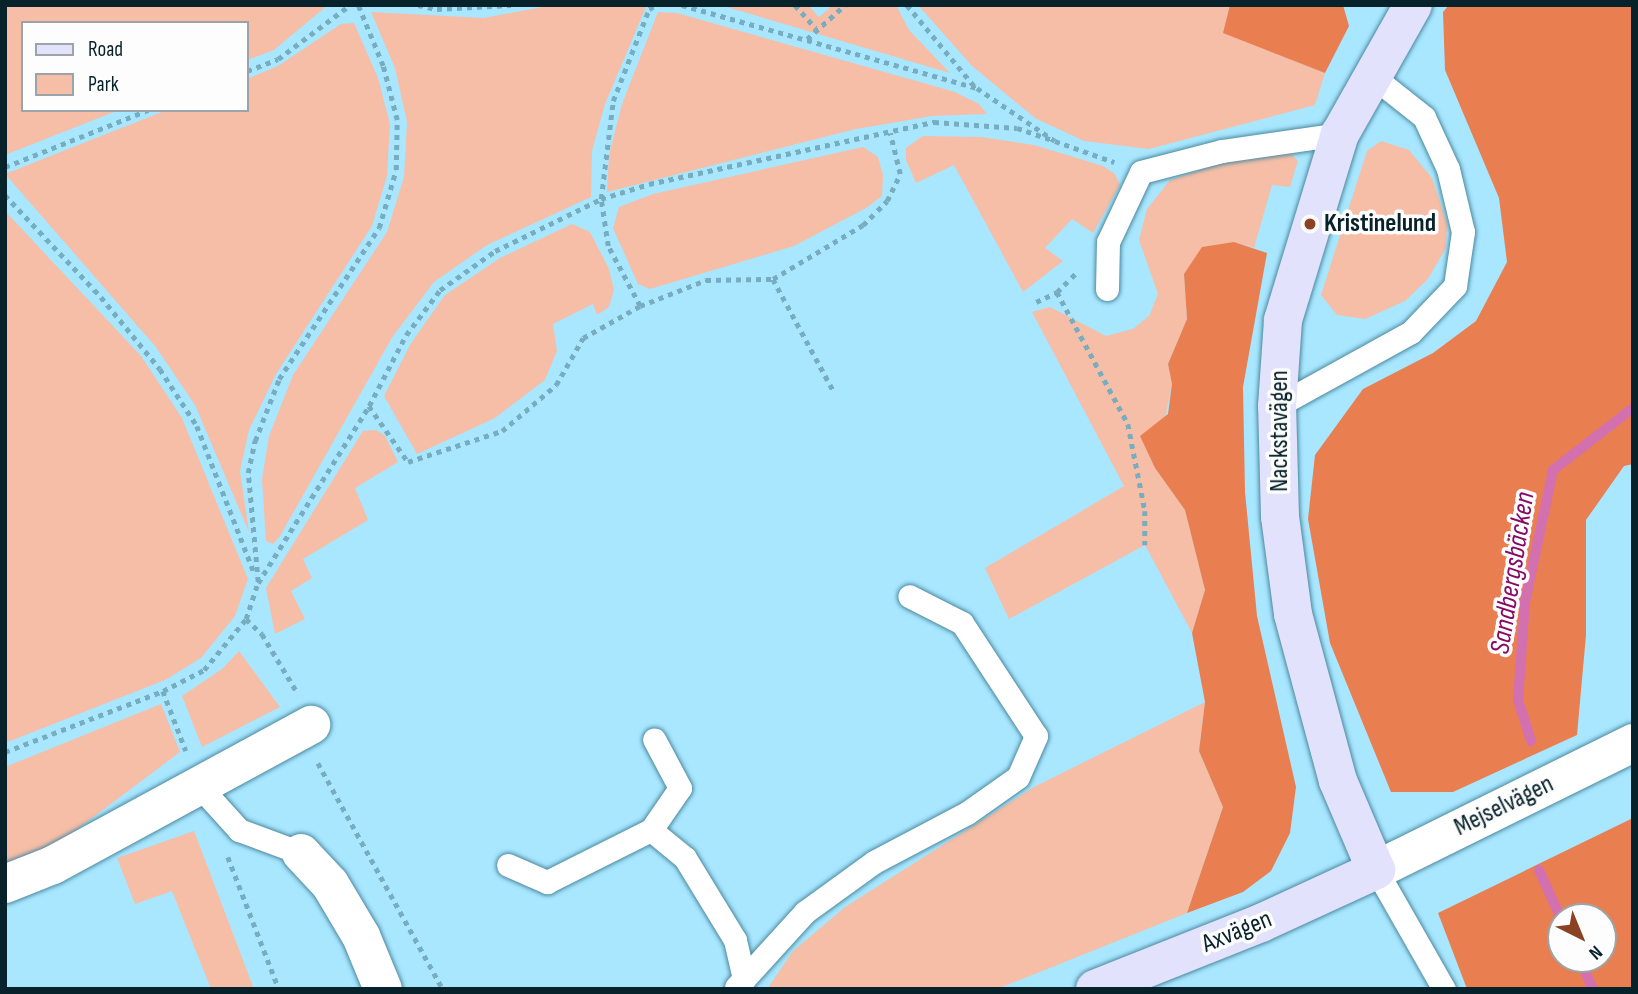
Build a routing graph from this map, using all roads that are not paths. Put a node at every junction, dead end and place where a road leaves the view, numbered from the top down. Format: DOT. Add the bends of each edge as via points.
graph roads {
  1 [pos="1413,5"];
  2 [pos="1372,76"];
  3 [pos="1340,134"];
  4 [pos="1107,289"];
  5 [pos="1277,407"];
  6 [pos="909,596"];
  7 [pos="312,725"];
  8 [pos="654,739"];
  9 [pos="1633,743"];
  10 [pos="201,788"];
  11 [pos="651,830"];
  12 [pos="301,853"];
  13 [pos="508,865"];
  14 [pos="1376,870"];
  15 [pos="5,884"];
  16 [pos="739,984"];
  17 [pos="383,989"];
  18 [pos="1095,989"];
  19 [pos="1444,989"];
  1 -- 2 [label="street, Nackstavägen"];
  2 -- 3 [label="street, Nackstavägen"];
  2 -- 5 [label="lane" via="1424,117 1448,169 1463,232 1455,286 1411,332"];
  3 -- 4 [label="lane" via="1222,151 1141,172 1108,242"];
  3 -- 5 [label="street, Nackstavägen" via="1283,320"];
  5 -- 14 [label="street, Nackstavägen" via="1280,517 1293,614 1338,781"];
  6 -- 16 [label="lane" via="962,623 1036,736 1018,777 967,813 874,862 805,912"];
  7 -- 10 [label="street"];
  8 -- 11 [label="lane" via="680,788"];
  9 -- 14 [label="street, Mejselvägen"];
  10 -- 12 [label="lane" via="239,830"];
  10 -- 15 [label="street" via="53,865"];
  11 -- 13 [label="lane" via="547,882"];
  11 -- 16 [label="lane" via="685,858 735,940"];
  12 -- 17 [label="street" via="330,884 361,936"];
  14 -- 18 [label="street, Axvägen" via="1261,923"];
  14 -- 19 [label="lane"];
}
